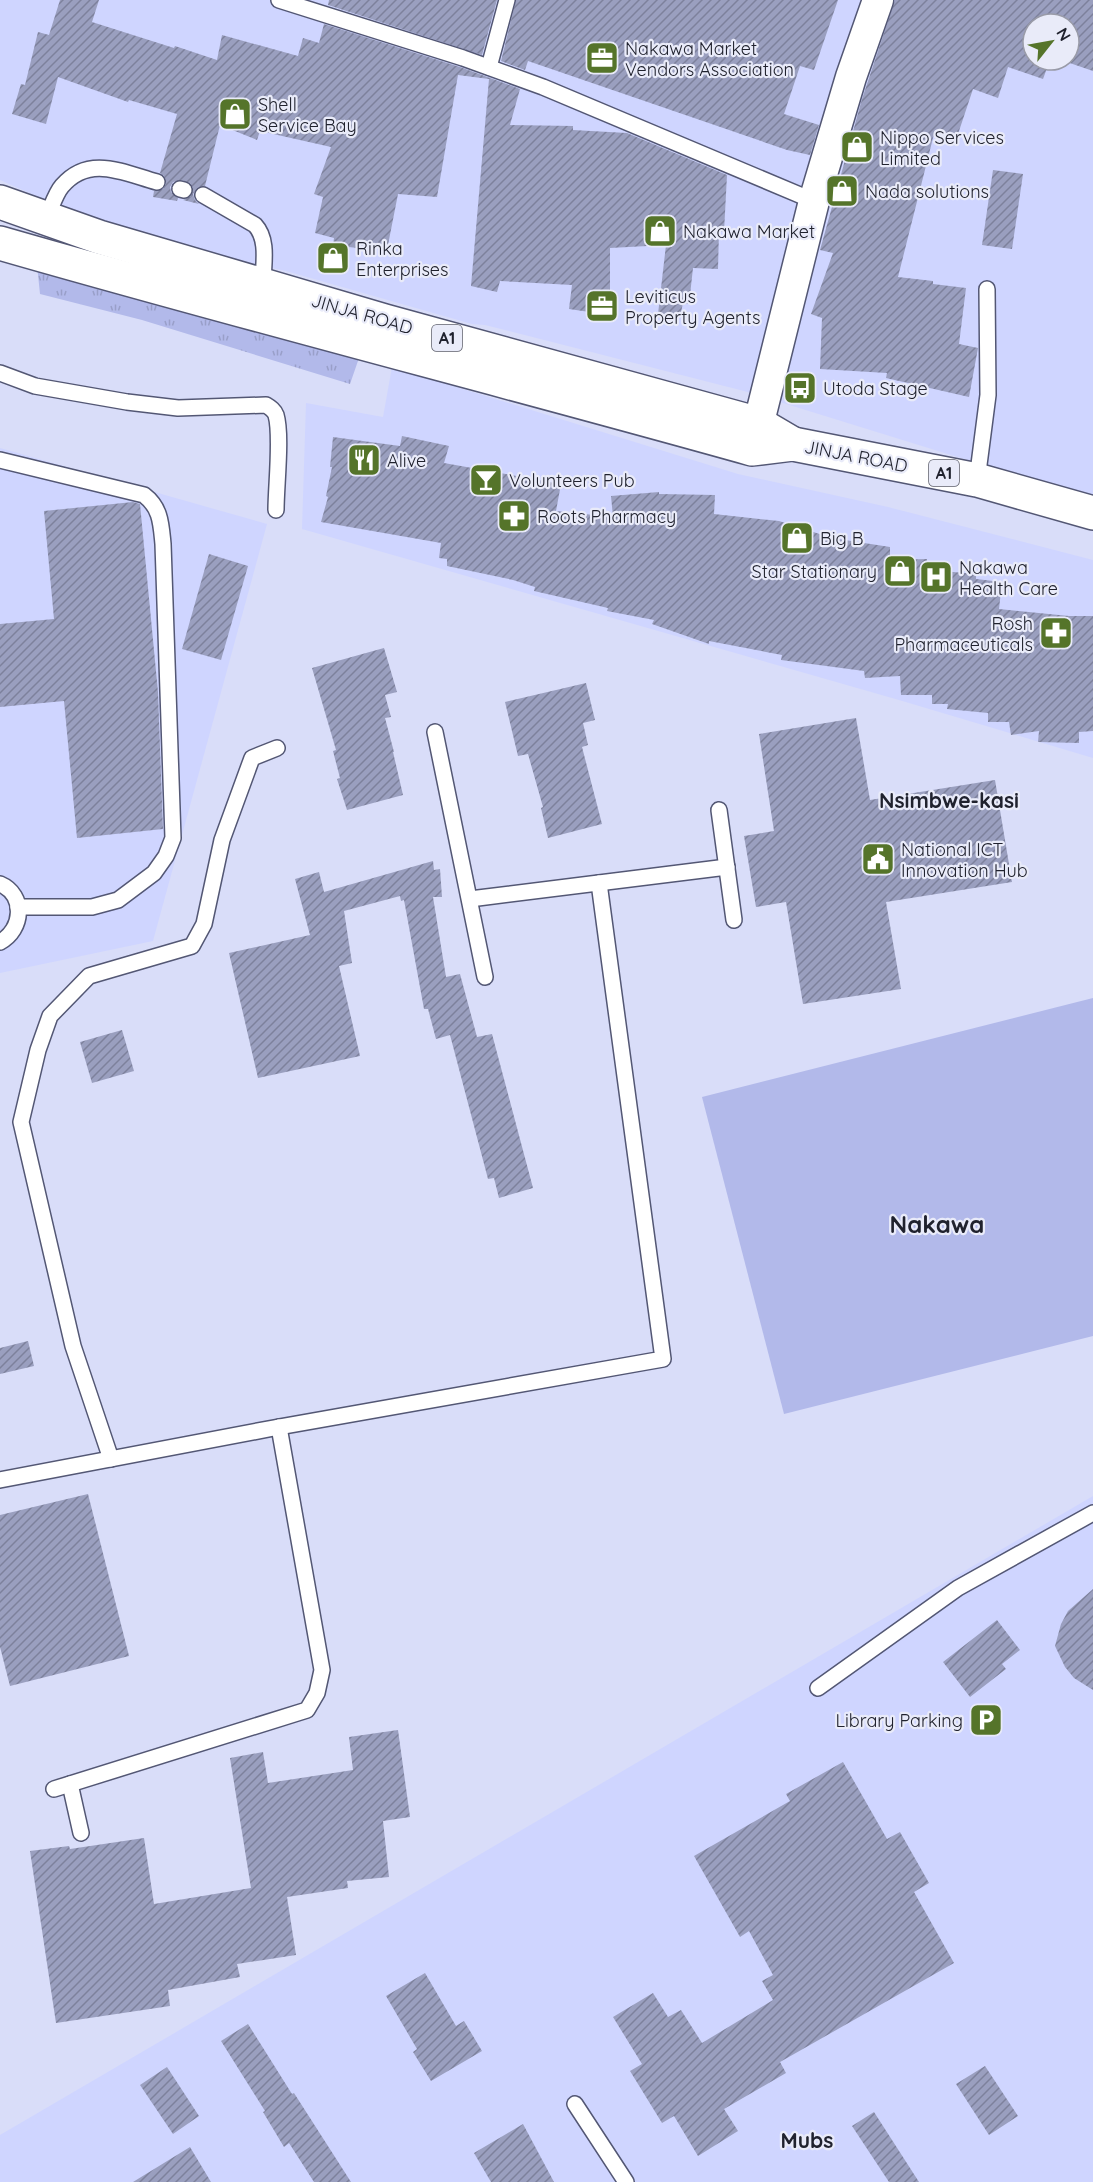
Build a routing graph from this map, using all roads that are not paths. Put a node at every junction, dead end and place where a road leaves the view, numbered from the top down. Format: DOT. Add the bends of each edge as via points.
graph roads {
  1 [pos="279,0"];
  2 [pos="507,0"];
  3 [pos="878,0"];
  4 [pos="489,67"];
  5 [pos="157,182"];
  6 [pos="203,195"];
  7 [pos="814,201"];
  8 [pos="0,202"];
  9 [pos="46,219"];
  10 [pos="0,243"];
  11 [pos="263,284"];
  12 [pos="987,289"];
  13 [pos="0,373"];
  14 [pos="755,437"];
  15 [pos="0,460"];
  16 [pos="976,480"];
  17 [pos="276,510"];
  18 [pos="1093,513"];
  19 [pos="435,732"];
  20 [pos="277,748"];
  21 [pos="719,810"];
  22 [pos="726,867"];
  23 [pos="0,884"];
  24 [pos="598,884"];
  25 [pos="470,899"];
  26 [pos="18,907"];
  27 [pos="734,920"];
  28 [pos="0,942"];
  29 [pos="485,976"];
  30 [pos="279,1427"];
  31 [pos="111,1459"];
  32 [pos="0,1480"];
  33 [pos="1093,1513"];
  34 [pos="818,1688"];
  35 [pos="70,1784"];
  36 [pos="54,1789"];
  37 [pos="81,1833"];
  38 [pos="575,2104"];
  39 [pos="626,2182"];
  1 -- 4 [label="lane"];
  2 -- 4 [label="lane"];
  3 -- 7 [label="street"];
  4 -- 7 [label="lane"];
  5 -- 9 [label="lane" via="99,167 86,169 61,186"];
  6 -- 11 [label="lane" via="261,230"];
  7 -- 14 [label="street"];
  8 -- 9 [label="highway, JINJA ROAD / A1"];
  9 -- 11 [label="highway, JINJA ROAD / A1"];
  10 -- 14 [label="highway, JINJA ROAD / A1" via="384,350"];
  11 -- 14 [label="highway, JINJA ROAD / A1"];
  12 -- 16 [label="lane" via="988,395"];
  13 -- 17 [label="lane" via="35,386 127,402 178,408 266,405 276,414 278,429"];
  14 -- 16 [label="highway, JINJA ROAD / A1"];
  15 -- 26 [label="lane" via="144,495 160,514 164,544 173,838 166,856 154,873 118,900 92,907"];
  16 -- 18 [label="highway, JINJA ROAD / A1"];
  19 -- 25 [label="lane"];
  20 -- 31 [label="lane" via="252,758 222,840 204,924 192,946 89,976 50,1016 21,1122 73,1346"];
  21 -- 22 [label="lane"];
  22 -- 24 [label="lane"];
  22 -- 27 [label="lane"];
  23 -- 26 [label="lane" via="14,896"];
  24 -- 25 [label="lane"];
  24 -- 30 [label="lane" via="663,1359"];
  25 -- 29 [label="lane"];
  26 -- 28 [label="lane" via="15,929"];
  30 -- 31 [label="lane"];
  30 -- 35 [label="lane" via="322,1670 318,1694 307,1710"];
  31 -- 32 [label="lane"];
  33 -- 34 [label="lane" via="958,1588"];
  35 -- 36 [label="lane"];
  35 -- 37 [label="lane"];
  38 -- 39 [label="lane"];
}
